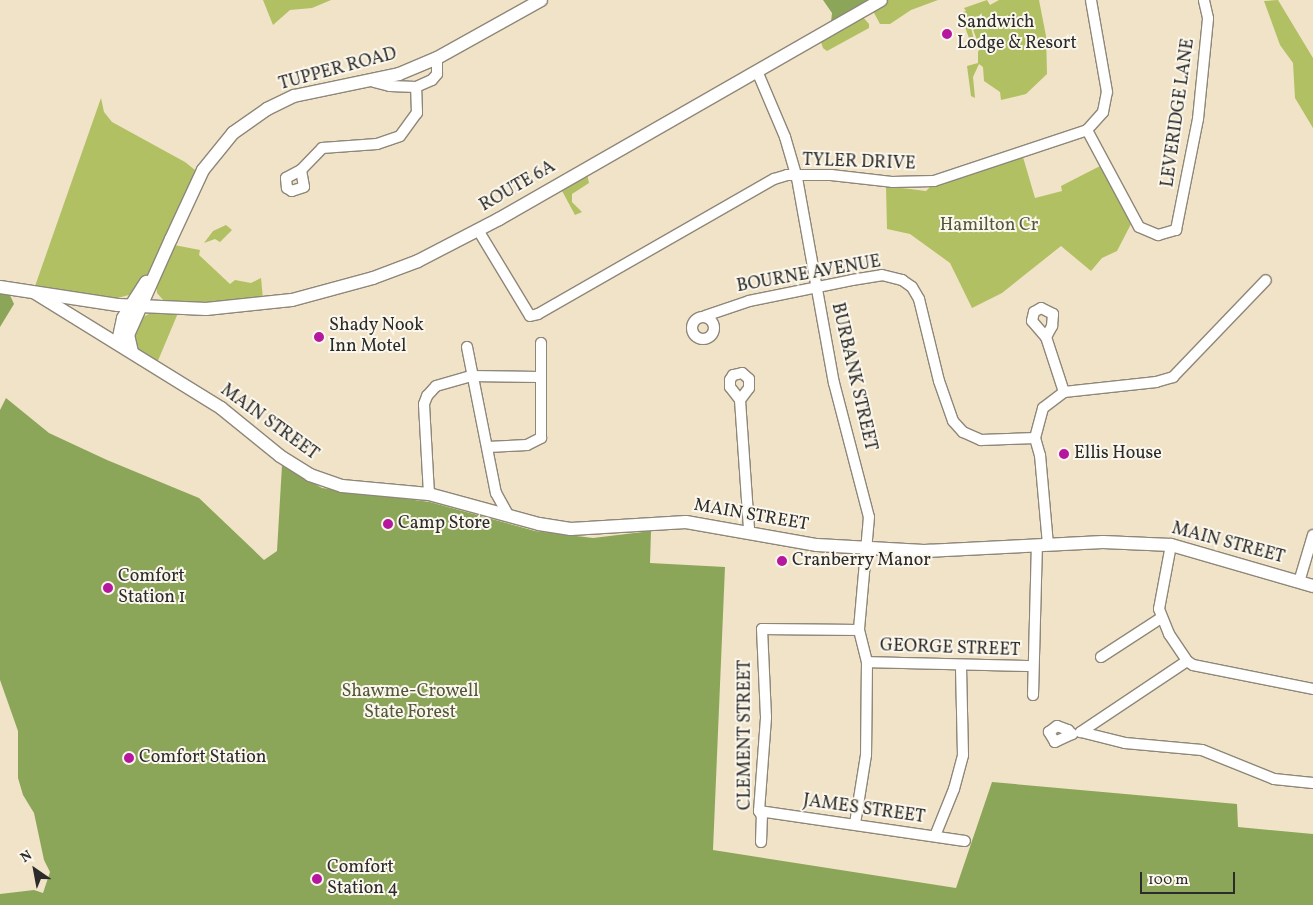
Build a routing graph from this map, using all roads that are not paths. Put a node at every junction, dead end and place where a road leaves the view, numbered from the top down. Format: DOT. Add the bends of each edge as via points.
graph roads {
  1 [pos="541,0"];
  2 [pos="881,0"];
  3 [pos="1091,0"];
  4 [pos="1204,0"];
  5 [pos="437,58"];
  6 [pos="756,72"];
  7 [pos="374,82"];
  8 [pos="416,87"];
  9 [pos="1087,130"];
  10 [pos="301,170"];
  11 [pos="797,178"];
  12 [pos="478,230"];
  13 [pos="156,270"];
  14 [pos="1266,280"];
  15 [pos="152,283"];
  16 [pos="0,286"];
  17 [pos="816,288"];
  18 [pos="35,294"];
  19 [pos="135,307"];
  20 [pos="167,309"];
  21 [pos="705,316"];
  22 [pos="1046,337"];
  23 [pos="541,343"];
  24 [pos="467,346"];
  25 [pos="129,350"];
  26 [pos="471,376"];
  27 [pos="539,378"];
  28 [pos="1064,392"];
  29 [pos="740,400"];
  30 [pos="1035,438"];
  31 [pos="488,447"];
  32 [pos="496,493"];
  33 [pos="429,494"];
  34 [pos="486,510"];
  35 [pos="509,516"];
  36 [pos="749,530"];
  37 [pos="1313,535"];
  38 [pos="1042,544"];
  39 [pos="1171,545"];
  40 [pos="868,548"];
  41 [pos="1299,582"];
  42 [pos="1313,586"];
  43 [pos="1161,618"];
  44 [pos="859,630"];
  45 [pos="1101,657"];
  46 [pos="1187,661"];
  47 [pos="867,662"];
  48 [pos="962,666"];
  49 [pos="1032,666"];
  50 [pos="1313,689"];
  51 [pos="1033,695"];
  52 [pos="1313,783"];
  53 [pos="759,811"];
  54 [pos="855,824"];
  55 [pos="935,836"];
  56 [pos="966,841"];
  57 [pos="761,842"];
  1 -- 5 [label="main road, TUPPER ROAD"];
  2 -- 6 [label="main road, ROUTE 6A"];
  3 -- 9 [label="street" via="1107,92 1103,112"];
  4 -- 9 [label="street, LEVERIDGE LANE" via="1208,18 1198,119 1176,230 1158,235 1139,227"];
  5 -- 7 [label="main road, TUPPER ROAD"];
  5 -- 8 [label="street" via="437,74"];
  6 -- 11 [label="street, BURBANK STREET" via="785,137"];
  6 -- 12 [label="main road, ROUTE 6A"];
  7 -- 8 [label="street"];
  7 -- 13 [label="main road, TUPPER ROAD" via="294,96 267,109 233,133 203,170"];
  8 -- 10 [label="street" via="417,113 400,136 377,144 322,148"];
  9 -- 11 [label="street, TYLER DRIVE" via="934,181 892,182 841,176"];
  11 -- 12 [label="street, TYLER DRIVE" via="787,175 774,179 530,316"];
  11 -- 17 [label="street, BURBANK STREET"];
  12 -- 20 [label="main road, ROUTE 6A" via="418,261 348,286 292,300 246,306"];
  13 -- 15 [label="main road, TUPPER ROAD"];
  13 -- 19 [label="main road, TUPPER ROAD"];
  14 -- 28 [label="street" via="1172,377 1156,382"];
  15 -- 19 [label="main road, TUPPER ROAD"];
  15 -- 20 [label="main road" via="157,300"];
  16 -- 18 [label="main road"];
  17 -- 21 [label="street, BOURNE AVENUE" via="741,303"];
  17 -- 30 [label="street, BOURNE AVENUE" via="882,275 902,280 912,287 919,299 952,421 963,432 981,440"];
  17 -- 40 [label="street, BURBANK STREET" via="834,382 864,492 869,518"];
  18 -- 19 [label="main road, ROUTE 6A"];
  18 -- 25 [label="main road, MAIN STREET"];
  19 -- 20 [label="main road, ROUTE 6A"];
  19 -- 25 [label="main road" via="127,338"];
  22 -- 28 [label="street"];
  23 -- 27 [label="street"];
  24 -- 26 [label="street"];
  25 -- 33 [label="main road, MAIN STREET" via="221,408 280,456 310,475 367,490"];
  26 -- 27 [label="street"];
  26 -- 31 [label="street"];
  26 -- 33 [label="street" via="436,386 424,404"];
  27 -- 31 [label="street" via="543,403 541,438 527,445"];
  28 -- 30 [label="street" via="1043,408"];
  29 -- 36 [label="street"];
  30 -- 38 [label="street" via="1040,455"];
  31 -- 32 [label="street"];
  32 -- 34 [label="street"];
  32 -- 35 [label="street"];
  33 -- 34 [label="main road, MAIN STREET"];
  34 -- 35 [label="main road, MAIN STREET"];
  35 -- 36 [label="main road, MAIN STREET" via="580,530 686,522"];
  36 -- 40 [label="main road, MAIN STREET" via="817,545"];
  37 -- 41 [label="street"];
  38 -- 39 [label="main road, MAIN STREET" via="1137,542"];
  38 -- 40 [label="main road, MAIN STREET" via="924,550"];
  38 -- 49 [label="street" via="1036,651"];
  39 -- 41 [label="main road, MAIN STREET"];
  39 -- 43 [label="street" via="1159,609"];
  40 -- 44 [label="street, BURBANK STREET"];
  41 -- 42 [label="main road, MAIN STREET"];
  43 -- 45 [label="street"];
  43 -- 46 [label="street"];
  44 -- 47 [label="street"];
  44 -- 53 [label="street, CLEMENT STREET" via="762,630 766,717"];
  46 -- 50 [label="street" via="1193,665"];
  46 -- 52 [label="street" via="1076,733 1125,743 1202,750 1274,779"];
  47 -- 48 [label="street, GEORGE STREET"];
  47 -- 54 [label="street" via="866,755"];
  48 -- 49 [label="street, GEORGE STREET"];
  48 -- 55 [label="street" via="963,756"];
  49 -- 51 [label="street"];
  53 -- 54 [label="street, JAMES STREET"];
  53 -- 57 [label="street, CLEMENT STREET" via="762,816"];
  54 -- 55 [label="street, JAMES STREET"];
  55 -- 56 [label="street, JAMES STREET"];
}
